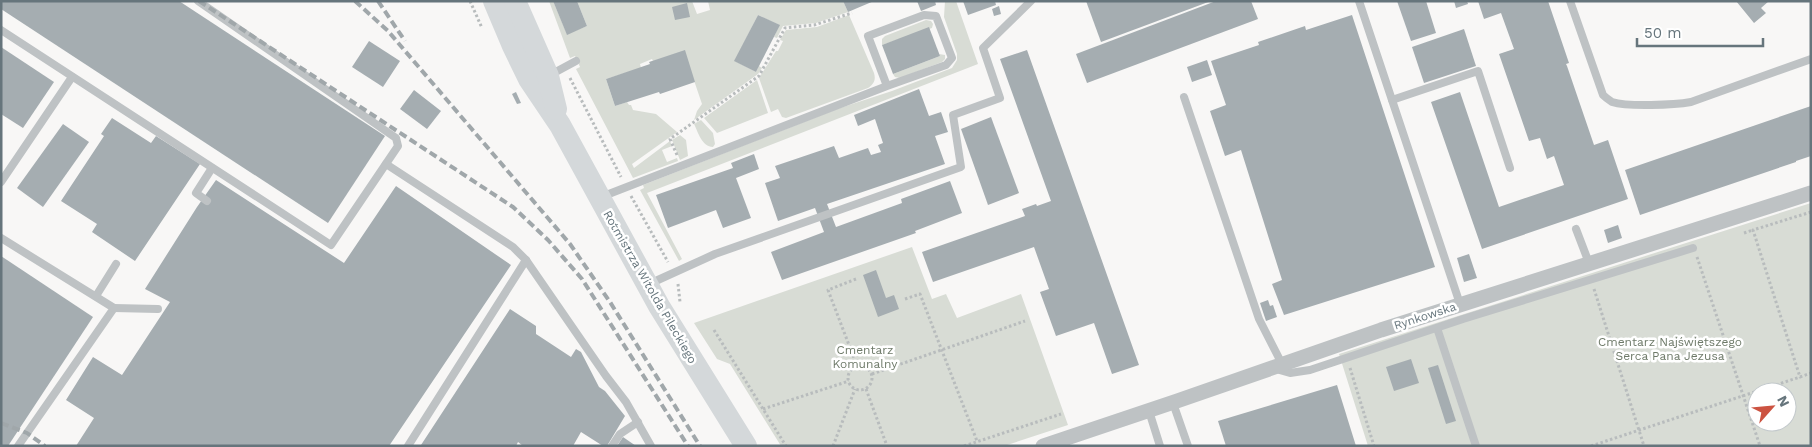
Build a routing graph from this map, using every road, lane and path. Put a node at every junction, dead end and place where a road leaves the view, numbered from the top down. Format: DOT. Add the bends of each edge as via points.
graph roads {
  1 [pos="198,1"];
  2 [pos="494,1"];
  3 [pos="515,1"];
  4 [pos="1031,1"];
  5 [pos="1359,1"];
  6 [pos="1570,1"];
  7 [pos="852,13"];
  8 [pos="1,30"];
  9 [pos="1811,59"];
  10 [pos="576,61"];
  11 [pos="556,72"];
  12 [pos="72,76"];
  13 [pos="887,86"];
  14 [pos="1184,96"];
  15 [pos="1392,100"];
  16 [pos="560,124"];
  17 [pos="386,164"];
  18 [pos="681,166"];
  19 [pos="212,168"];
  20 [pos="1510,168"];
  21 [pos="1,182"];
  22 [pos="626,187"];
  23 [pos="1811,193"];
  24 [pos="599,198"];
  25 [pos="207,202"];
  26 [pos="1811,212"];
  27 [pos="1576,229"];
  28 [pos="1754,230"];
  29 [pos="1736,235"];
  30 [pos="1,238"];
  31 [pos="1693,248"];
  32 [pos="526,260"];
  33 [pos="1589,263"];
  34 [pos="116,264"];
  35 [pos="674,272"];
  36 [pos="856,279"];
  37 [pos="1591,279"];
  38 [pos="647,285"];
  39 [pos="96,296"];
  40 [pos="905,299"];
  41 [pos="1460,304"];
  42 [pos="114,308"];
  43 [pos="158,309"];
  44 [pos="681,309"];
  45 [pos="1025,321"];
  46 [pos="1437,328"];
  47 [pos="714,330"];
  48 [pos="941,350"];
  49 [pos="1346,358"];
  50 [pos="858,366"];
  51 [pos="1277,366"];
  52 [pos="1811,373"];
  53 [pos="872,374"];
  54 [pos="1800,377"];
  55 [pos="849,381"];
  56 [pos="855,388"];
  57 [pos="866,389"];
  58 [pos="1742,396"];
  59 [pos="1173,403"];
  60 [pos="763,409"];
  61 [pos="1149,411"];
  62 [pos="1061,414"];
  63 [pos="638,422"];
  64 [pos="1639,430"];
  65 [pos="977,441"];
  66 [pos="18,446"];
  67 [pos="408,446"];
  68 [pos="612,446"];
  69 [pos="651,446"];
  70 [pos="746,446"];
  71 [pos="786,446"];
  72 [pos="833,446"];
  73 [pos="888,446"];
  74 [pos="964,446"];
  75 [pos="1043,446"];
  76 [pos="1160,446"];
  77 [pos="1188,446"];
  78 [pos="1374,446"];
  79 [pos="1476,446"];
  80 [pos="1591,446"];
  81 [pos="1644,446"];
  82 [pos="1760,446"];
  1 -- 17 [label="lane" via="396,138 398,146"];
  2 -- 16 [label="main road, Rotmistrza Witolda Pileckiego" via="529,79"];
  3 -- 11 [label="main road, Rotmistrza Witolda Pileckiego"];
  4 -- 35 [label="lane" via="983,48 1000,98 954,115 961,167 715,254"];
  5 -- 15 [label="lane"];
  6 -- 9 [label="lane" via="1603,95 1620,104 1677,105 1691,102"];
  7 -- 18 [label="path" via="814,25 785,28 759,76 670,139"];
  8 -- 12 [label="lane"];
  10 -- 11 [label="lane"];
  11 -- 16 [label="main road, Rotmistrza Witolda Pileckiego"];
  11 -- 22 [label="path"];
  12 -- 19 [label="lane"];
  12 -- 21 [label="lane"];
  13 -- 13 [label="lane" via="868,36 924,15 936,16 952,58 950,62"];
  13 -- 18 [label="lane"];
  14 -- 51 [label="lane"];
  15 -- 20 [label="lane" via="1478,71"];
  15 -- 41 [label="lane"];
  16 -- 24 [label="main road, Rotmistrza Witolda Pileckiego"];
  17 -- 19 [label="lane" via="331,245"];
  17 -- 32 [label="lane" via="513,247"];
  18 -- 22 [label="lane"];
  19 -- 25 [label="lane" via="196,193"];
  22 -- 24 [label="lane"];
  22 -- 35 [label="path"];
  23 -- 33 [label="street, Rynkowska"];
  24 -- 38 [label="main road, Rotmistrza Witolda Pileckiego"];
  26 -- 28 [label="path"];
  27 -- 33 [label="lane"];
  28 -- 29 [label="path"];
  28 -- 54 [label="path"];
  30 -- 39 [label="lane"];
  31 -- 37 [label="lane"];
  31 -- 58 [label="path"];
  32 -- 63 [label="lane"];
  32 -- 67 [label="lane"];
  33 -- 41 [label="street, Rynkowska"];
  34 -- 39 [label="lane"];
  35 -- 38 [label="lane"];
  35 -- 44 [label="path"];
  36 -- 50 [label="path" via="828,290"];
  37 -- 46 [label="lane"];
  37 -- 64 [label="path"];
  38 -- 70 [label="main road, Rotmistrza Witolda Pileckiego"];
  39 -- 42 [label="lane"];
  40 -- 48 [label="path" via="920,294"];
  41 -- 51 [label="street, Rynkowska"];
  42 -- 43 [label="lane"];
  42 -- 66 [label="lane"];
  45 -- 48 [label="path"];
  46 -- 49 [label="lane"];
  46 -- 79 [label="lane"];
  47 -- 60 [label="path"];
  48 -- 53 [label="path"];
  48 -- 65 [label="path"];
  49 -- 51 [label="lane" via="1290,374"];
  49 -- 78 [label="path"];
  50 -- 53 [label="path" via="864,366"];
  50 -- 55 [label="path" via="849,373"];
  51 -- 59 [label="street, Rynkowska"];
  52 -- 54 [label="path"];
  53 -- 57 [label="path" via="873,380"];
  54 -- 58 [label="path"];
  55 -- 56 [label="path"];
  55 -- 60 [label="path"];
  56 -- 57 [label="path"];
  56 -- 72 [label="path"];
  57 -- 73 [label="path"];
  58 -- 64 [label="path"];
  58 -- 82 [label="path"];
  59 -- 61 [label="street, Rynkowska"];
  59 -- 77 [label="lane"];
  60 -- 71 [label="path"];
  61 -- 75 [label="street, Rynkowska"];
  61 -- 76 [label="lane"];
  62 -- 65 [label="path"];
  63 -- 68 [label="lane" via="620,434"];
  63 -- 69 [label="lane"];
  64 -- 80 [label="path"];
  64 -- 81 [label="path"];
  65 -- 74 [label="path"];
}
